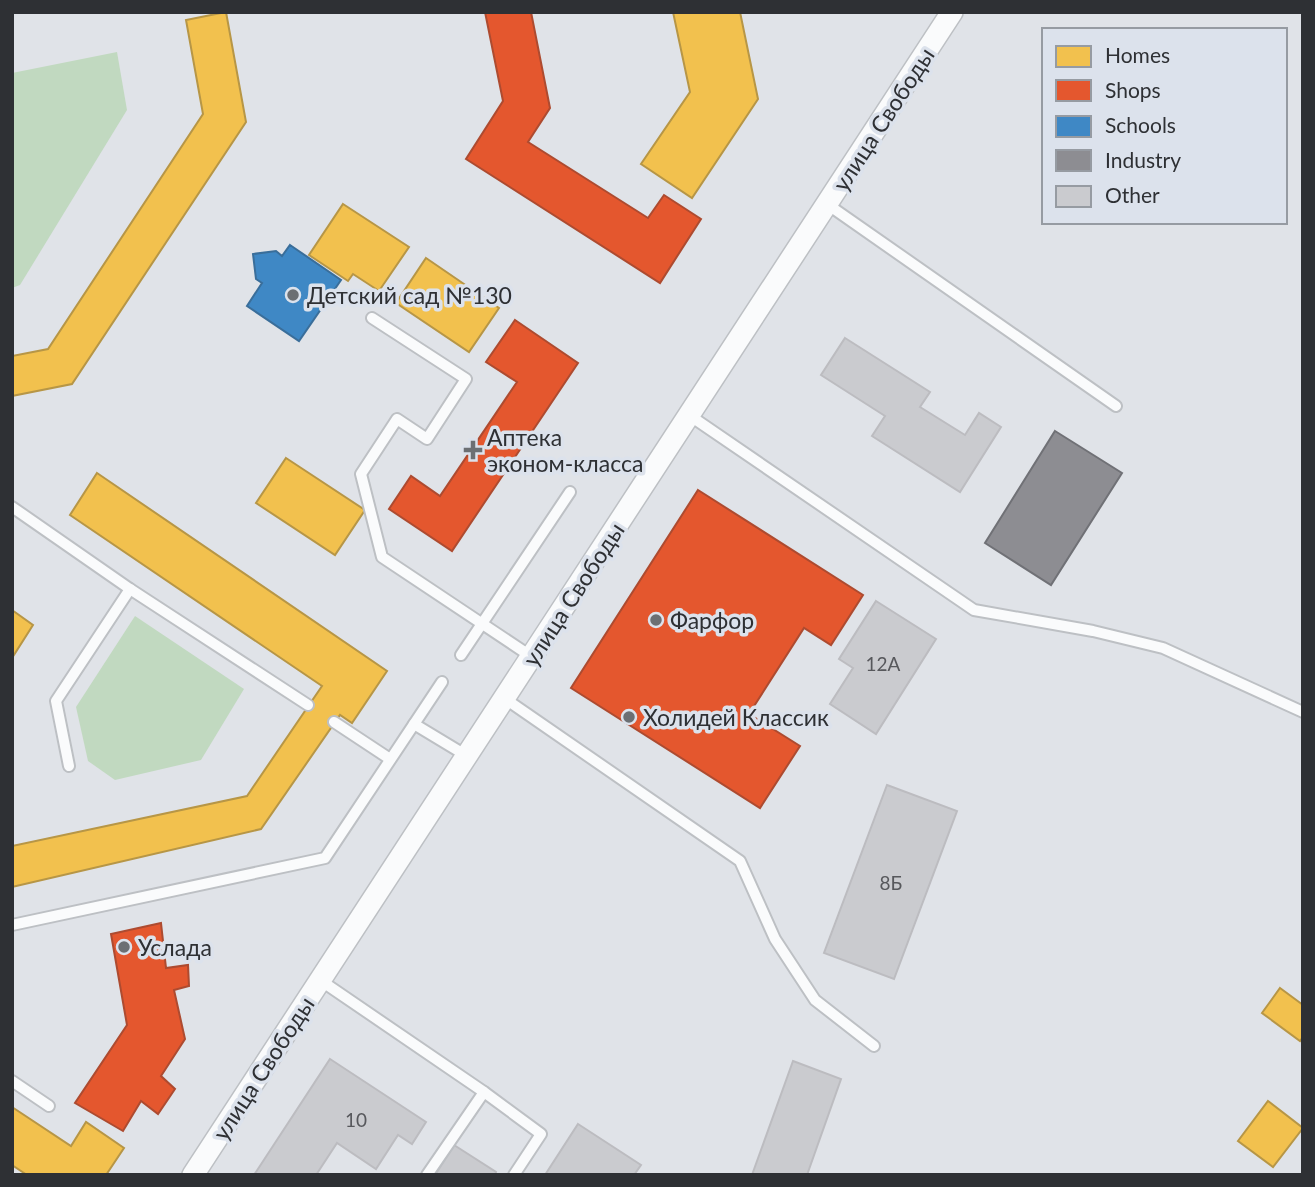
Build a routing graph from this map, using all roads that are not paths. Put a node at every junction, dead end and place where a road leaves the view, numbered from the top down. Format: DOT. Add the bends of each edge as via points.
graph roads {
  1 [pos="952,12"];
  2 [pos="827,204"];
  3 [pos="372,318"];
  4 [pos="1116,406"];
  5 [pos="689,415"];
  6 [pos="570,492"];
  7 [pos="12,507"];
  8 [pos="130,590"];
  9 [pos="482,624"];
  10 [pos="461,655"];
  11 [pos="532,657"];
  12 [pos="442,682"];
  13 [pos="504,698"];
  14 [pos="308,705"];
  15 [pos="1303,712"];
  16 [pos="334,722"];
  17 [pos="414,724"];
  18 [pos="467,756"];
  19 [pos="390,759"];
  20 [pos="69,766"];
  21 [pos="12,925"];
  22 [pos="320,980"];
  23 [pos="874,1046"];
  24 [pos="12,1081"];
  25 [pos="484,1092"];
  26 [pos="49,1106"];
  27 [pos="193,1175"];
  28 [pos="427,1175"];
  29 [pos="514,1175"];
  1 -- 2 [label="street, улица Свободы"];
  2 -- 4 [label="lane"];
  2 -- 5 [label="street, улица Свободы"];
  3 -- 9 [label="lane" via="466,379 427,439 397,419 361,474 382,557"];
  5 -- 11 [label="street, улица Свободы"];
  5 -- 15 [label="lane" via="974,610 1163,648"];
  6 -- 9 [label="lane"];
  7 -- 8 [label="lane"];
  8 -- 14 [label="lane"];
  8 -- 20 [label="lane" via="56,701"];
  9 -- 10 [label="lane"];
  9 -- 11 [label="lane"];
  11 -- 13 [label="street, улица Свободы"];
  12 -- 17 [label="lane"];
  13 -- 18 [label="street, улица Свободы"];
  13 -- 23 [label="lane" via="740,861 775,939 815,1000"];
  16 -- 19 [label="lane"];
  17 -- 18 [label="lane"];
  17 -- 19 [label="lane"];
  18 -- 22 [label="street, улица Свободы"];
  19 -- 21 [label="lane" via="325,858"];
  22 -- 25 [label="lane"];
  22 -- 27 [label="street, улица Свободы"];
  24 -- 26 [label="lane"];
  25 -- 28 [label="lane"];
  25 -- 29 [label="lane" via="541,1134"];
}
